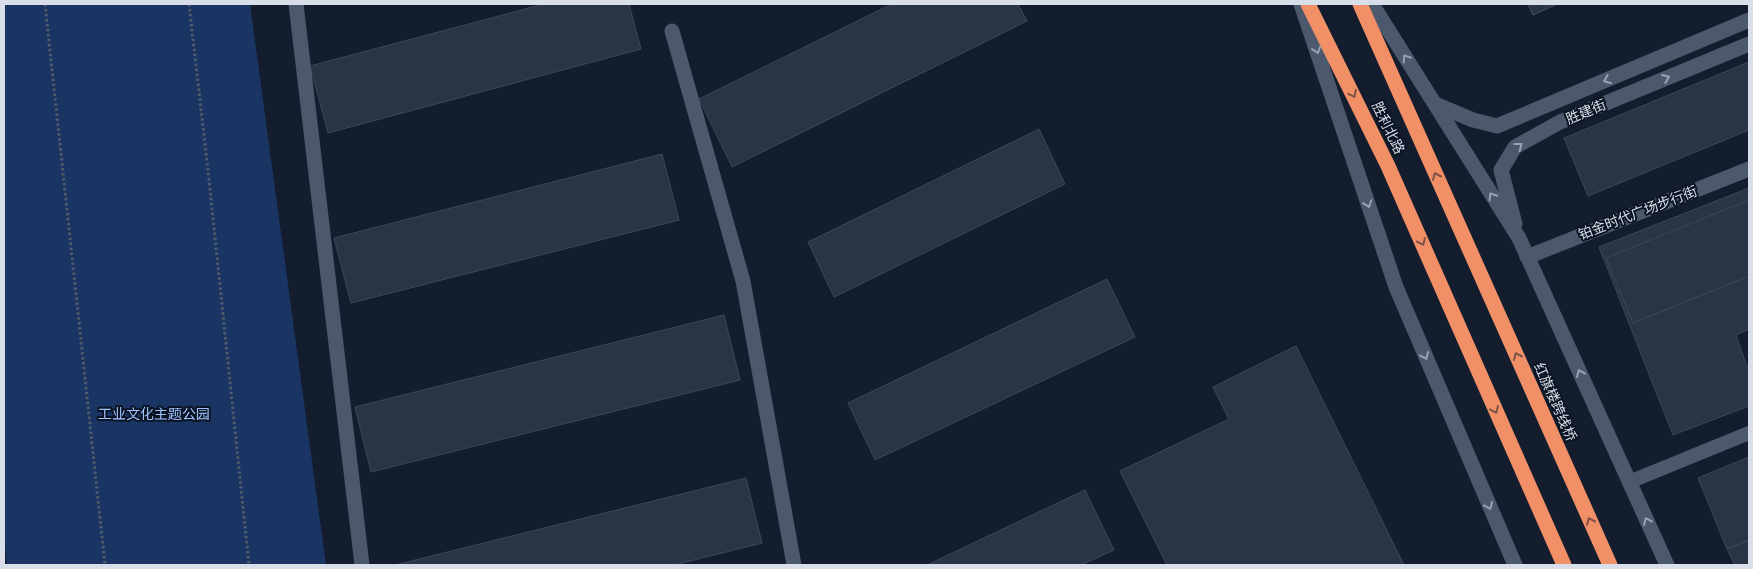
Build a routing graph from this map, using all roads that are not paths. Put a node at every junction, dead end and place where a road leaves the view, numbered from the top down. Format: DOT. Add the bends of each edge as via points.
graph roads {
  1 [pos="296,4"];
  2 [pos="1301,4"];
  3 [pos="1308,4"];
  4 [pos="1360,4"];
  5 [pos="1372,4"];
  6 [pos="1749,20"];
  7 [pos="672,31"];
  8 [pos="1749,44"];
  9 [pos="1435,104"];
  10 [pos="1749,169"];
  11 [pos="1519,238"];
  12 [pos="1470,253"];
  13 [pos="1527,256"];
  14 [pos="1749,433"];
  15 [pos="1629,482"];
  16 [pos="362,565"];
  17 [pos="794,565"];
  18 [pos="1515,565"];
  19 [pos="1564,565"];
  20 [pos="1610,565"];
  21 [pos="1667,565"];
  1 -- 16 [label="street"];
  2 -- 18 [label="street, one-way" via="1396,287"];
  3 -- 19 [label="highway, 胜利北路, one-way" via="1388,166"];
  12 -- 4 [label="highway, 胜利北路, one-way"];
  9 -- 5 [label="street, one-way"];
  6 -- 9 [label="street, 胜建街, one-way" via="1497,126"];
  7 -- 17 [label="street" via="743,281"];
  11 -- 8 [label="street, 胜建街, one-way" via="1501,170 1515,146 1560,122"];
  11 -- 9 [label="street, one-way"];
  10 -- 13 [label="street, 铂金时代广场步行街"];
  11 -- 13 [label="street"];
  20 -- 12 [label="highway, 红旗楼跨线桥, one-way"];
  15 -- 13 [label="street, one-way"];
  14 -- 15 [label="lane"];
  21 -- 15 [label="street, one-way"];
}
